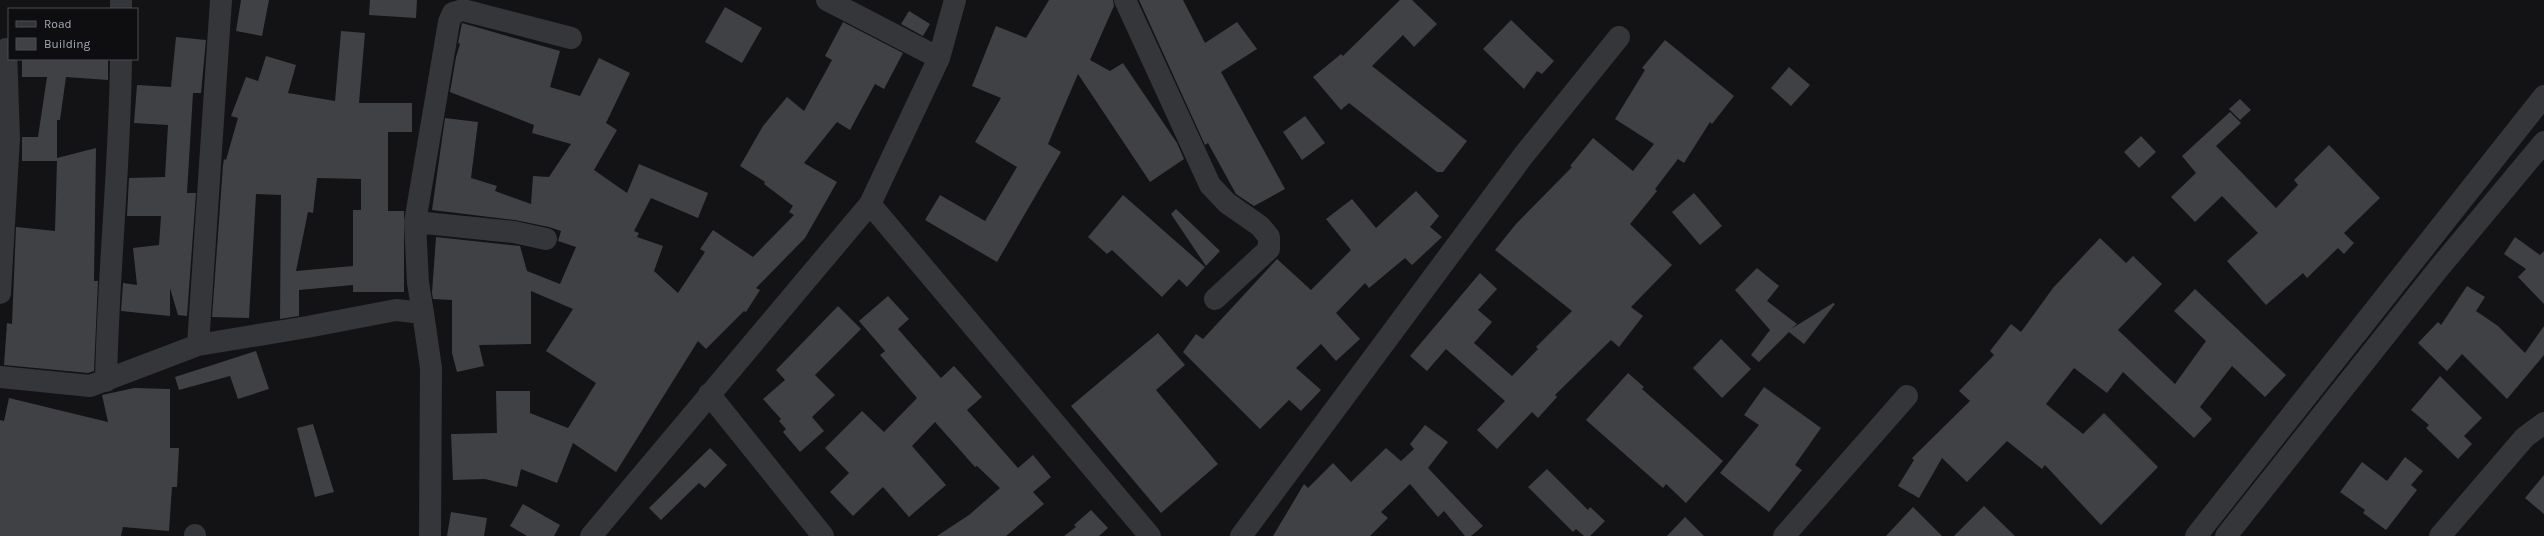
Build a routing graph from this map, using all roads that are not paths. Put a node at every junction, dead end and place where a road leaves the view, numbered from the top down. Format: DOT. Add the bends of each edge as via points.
graph roads {
  1 [pos="221,0"];
  2 [pos="827,0"];
  3 [pos="955,0"];
  4 [pos="1125,0"];
  5 [pos="1619,37"];
  6 [pos="571,38"];
  7 [pos="6,49"];
  8 [pos="939,58"];
  9 [pos="120,60"];
  10 [pos="2544,96"];
  11 [pos="2544,142"];
  12 [pos="870,204"];
  13 [pos="415,222"];
  14 [pos="546,239"];
  15 [pos="0,293"];
  16 [pos="1215,299"];
  17 [pos="423,313"];
  18 [pos="198,345"];
  19 [pos="0,377"];
  20 [pos="106,381"];
  21 [pos="709,394"];
  22 [pos="1907,396"];
  23 [pos="2544,423"];
  24 [pos="430,536"];
  25 [pos="591,536"];
  26 [pos="823,536"];
  27 [pos="1150,536"];
  28 [pos="1241,536"];
  29 [pos="1784,536"];
  30 [pos="2196,536"];
  31 [pos="2226,536"];
  32 [pos="2440,536"];
  1 -- 18 [label="street"];
  2 -- 8 [label="street"];
  3 -- 8 [label="street"];
  4 -- 16 [label="street" via="1210,185 1227,203 1260,226 1269,237 1269,249"];
  5 -- 28 [label="street" via="1523,156"];
  6 -- 13 [label="street" via="463,10 453,13 449,22"];
  7 -- 15 [label="street" via="9,138"];
  8 -- 12 [label="street"];
  9 -- 20 [label="street" via="120,112 107,306"];
  10 -- 30 [label="street"];
  11 -- 31 [label="street" via="2439,268"];
  12 -- 21 [label="street"];
  12 -- 27 [label="street"];
  13 -- 14 [label="street" via="514,232"];
  13 -- 17 [label="street" via="418,283"];
  17 -- 18 [label="street" via="396,310"];
  17 -- 24 [label="street" via="431,368"];
  18 -- 20 [label="street"];
  19 -- 20 [label="street" via="90,386"];
  21 -- 25 [label="street"];
  21 -- 26 [label="street"];
  22 -- 29 [label="street"];
  23 -- 32 [label="street" via="2525,437"];
}
